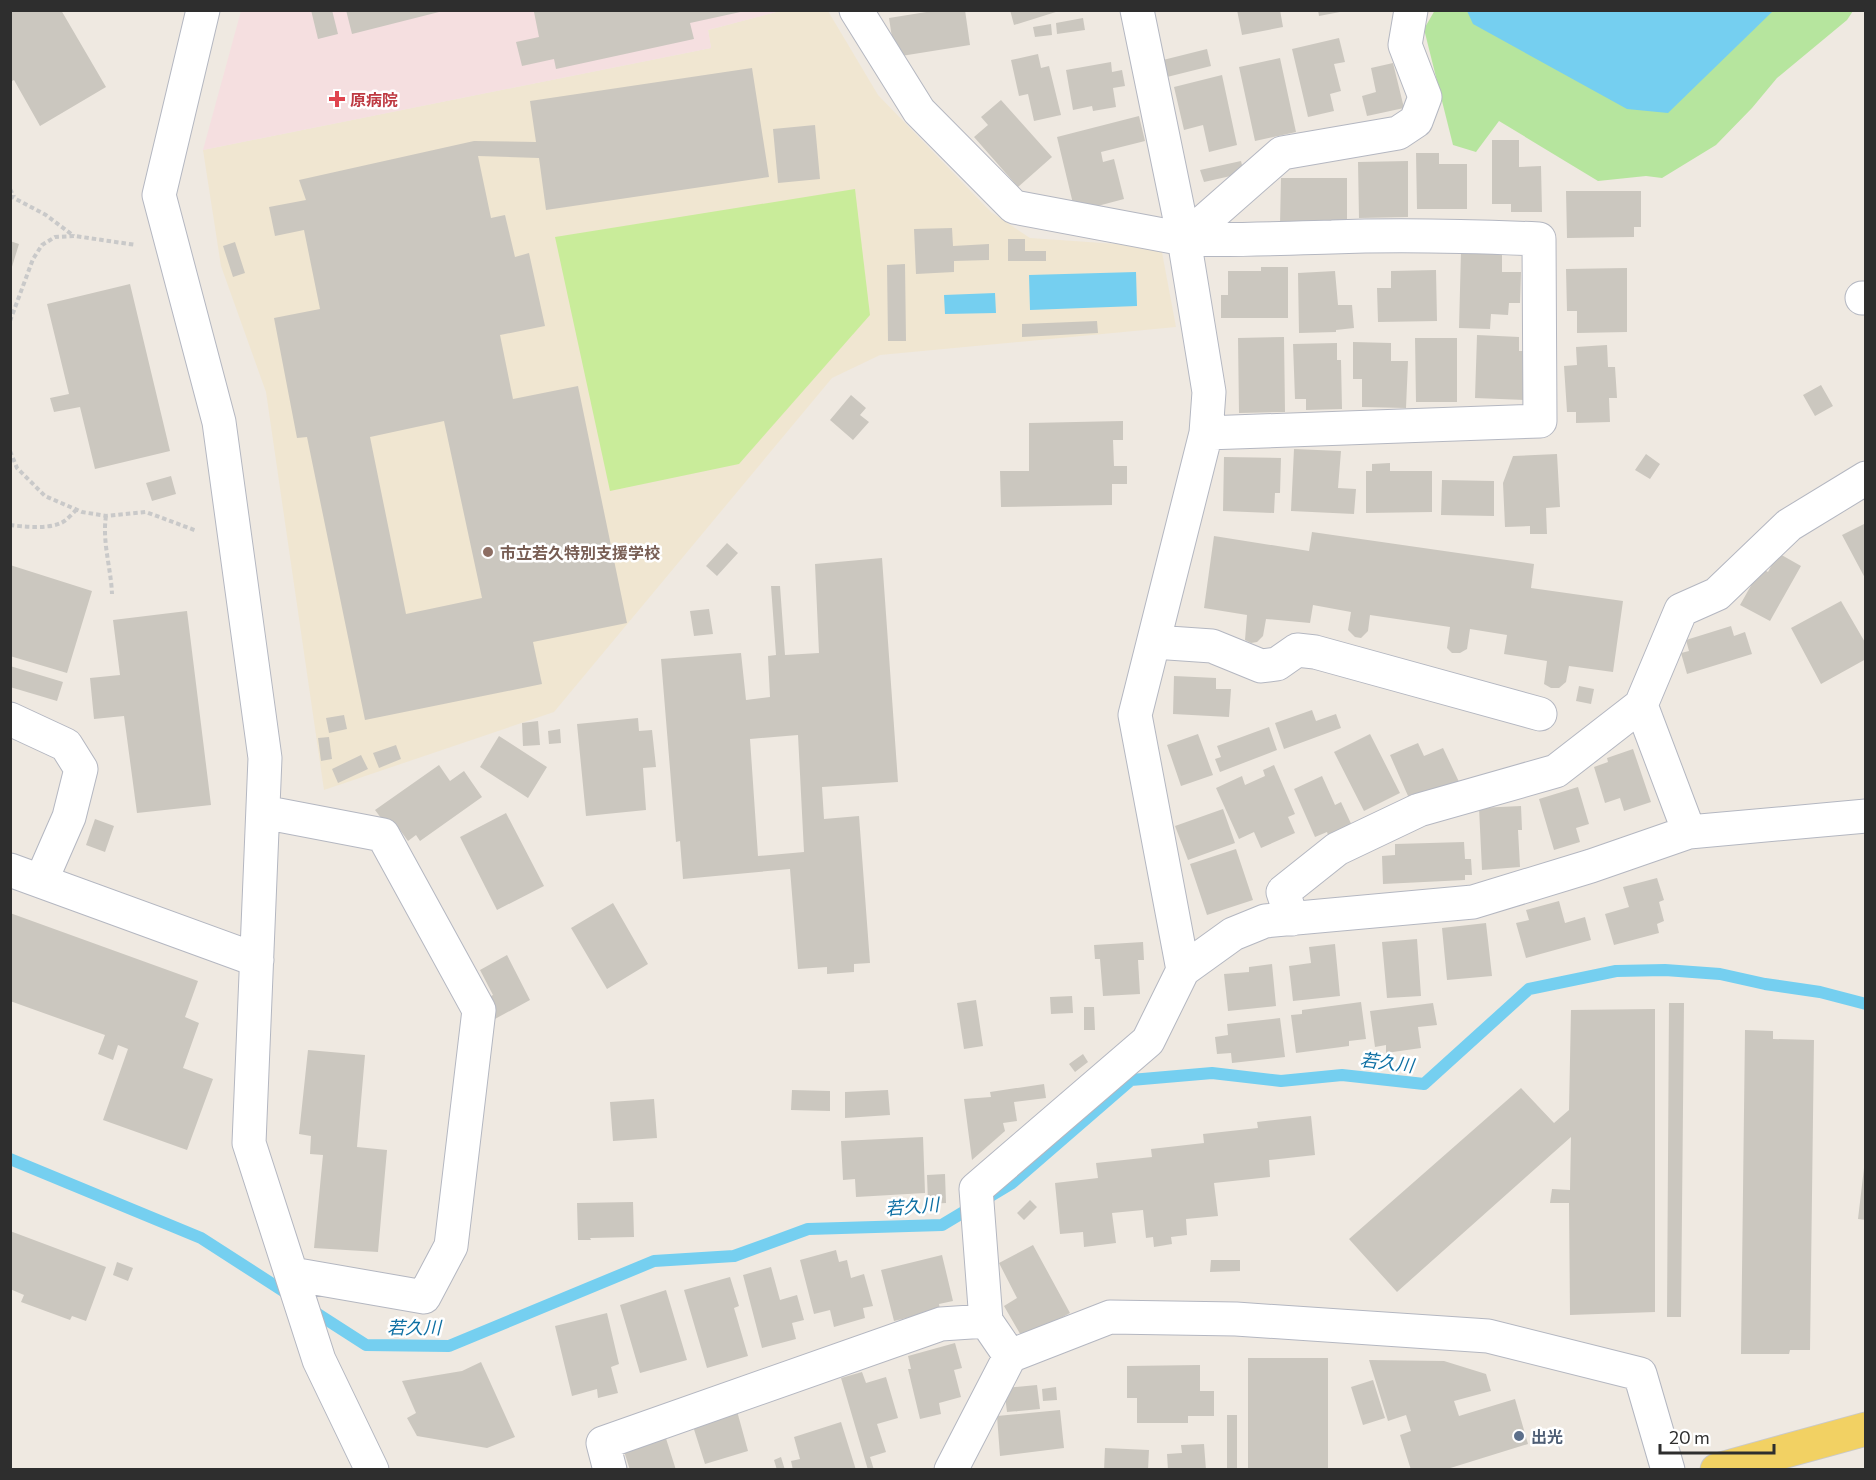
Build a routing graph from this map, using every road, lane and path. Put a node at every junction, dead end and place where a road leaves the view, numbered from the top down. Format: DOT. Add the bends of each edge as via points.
graph roads {
  1 [pos="203,10"];
  2 [pos="856,10"];
  3 [pos="1137,10"];
  4 [pos="1411,10"];
  5 [pos="10,189"];
  6 [pos="12,197"];
  7 [pos="75,236"];
  8 [pos="1185,239"];
  9 [pos="171,243"];
  10 [pos="10,321"];
  11 [pos="1206,433"];
  12 [pos="10,451"];
  13 [pos="1866,478"];
  14 [pos="76,510"];
  15 [pos="106,516"];
  16 [pos="10,525"];
  17 [pos="236,547"];
  18 [pos="112,594"];
  19 [pos="1154,642"];
  20 [pos="1641,705"];
  21 [pos="1540,714"];
  22 [pos="10,718"];
  23 [pos="263,812"];
  24 [pos="1866,816"];
  25 [pos="1689,832"];
  26 [pos="10,870"];
  27 [pos="41,881"];
  28 [pos="1292,919"];
  29 [pos="257,960"];
  30 [pos="1184,970"];
  31 [pos="292,1274"];
  32 [pos="986,1321"];
  33 [pos="1010,1356"];
  34 [pos="1866,1429"];
  35 [pos="372,1470"];
  36 [pos="610,1470"];
  37 [pos="951,1470"];
  38 [pos="1668,1470"];
  39 [pos="1717,1470"];
  1 -- 9 [label="street" via="159,195"];
  2 -- 8 [label="street" via="919,111 1014,207"];
  3 -- 8 [label="street"];
  4 -- 8 [label="street" via="1405,45 1425,97 1416,121 1398,133 1282,153"];
  5 -- 6 [label="path"];
  6 -- 7 [label="path"];
  7 -- 9 [label="path" via="135,245"];
  7 -- 10 [label="path" via="55,237 42,245"];
  8 -- 11 [label="street" via="1209,392"];
  8 -- 11 [label="street" via="1539,239 1540,421"];
  9 -- 17 [label="street" via="219,422"];
  11 -- 19 [label="street"];
  12 -- 14 [label="path" via="17,468 45,496"];
  13 -- 20 [label="street" via="1789,525 1717,594 1681,610"];
  14 -- 15 [label="path"];
  14 -- 16 [label="path" via="62,523"];
  15 -- 17 [label="path" via="146,512"];
  15 -- 18 [label="path"];
  17 -- 23 [label="street" via="265,758"];
  19 -- 21 [label="street" via="1212,646 1261,666 1277,664 1297,650 1315,652"];
  19 -- 30 [label="street" via="1136,716"];
  20 -- 25 [label="street"];
  20 -- 28 [label="street" via="1556,771 1419,810 1337,849 1283,892"];
  22 -- 27 [label="street" via="66,746 81,769 69,817"];
  23 -- 29 [label="street"];
  23 -- 31 [label="street" via="383,835 478,1010 451,1246 424,1297"];
  24 -- 25 [label="street"];
  25 -- 28 [label="street" via="1473,902"];
  26 -- 27 [label="street"];
  27 -- 29 [label="street"];
  28 -- 30 [label="street" via="1266,921 1233,934"];
  29 -- 31 [label="street" via="249,1143"];
  30 -- 32 [label="street" via="1148,1041 976,1189"];
  31 -- 35 [label="street" via="319,1359"];
  32 -- 33 [label="street"];
  32 -- 36 [label="street" via="941,1324 603,1443"];
  33 -- 37 [label="street"];
  33 -- 38 [label="street" via="1110,1317 1236,1319 1488,1336 1640,1374"];
  34 -- 39 [label="main road"];
}
